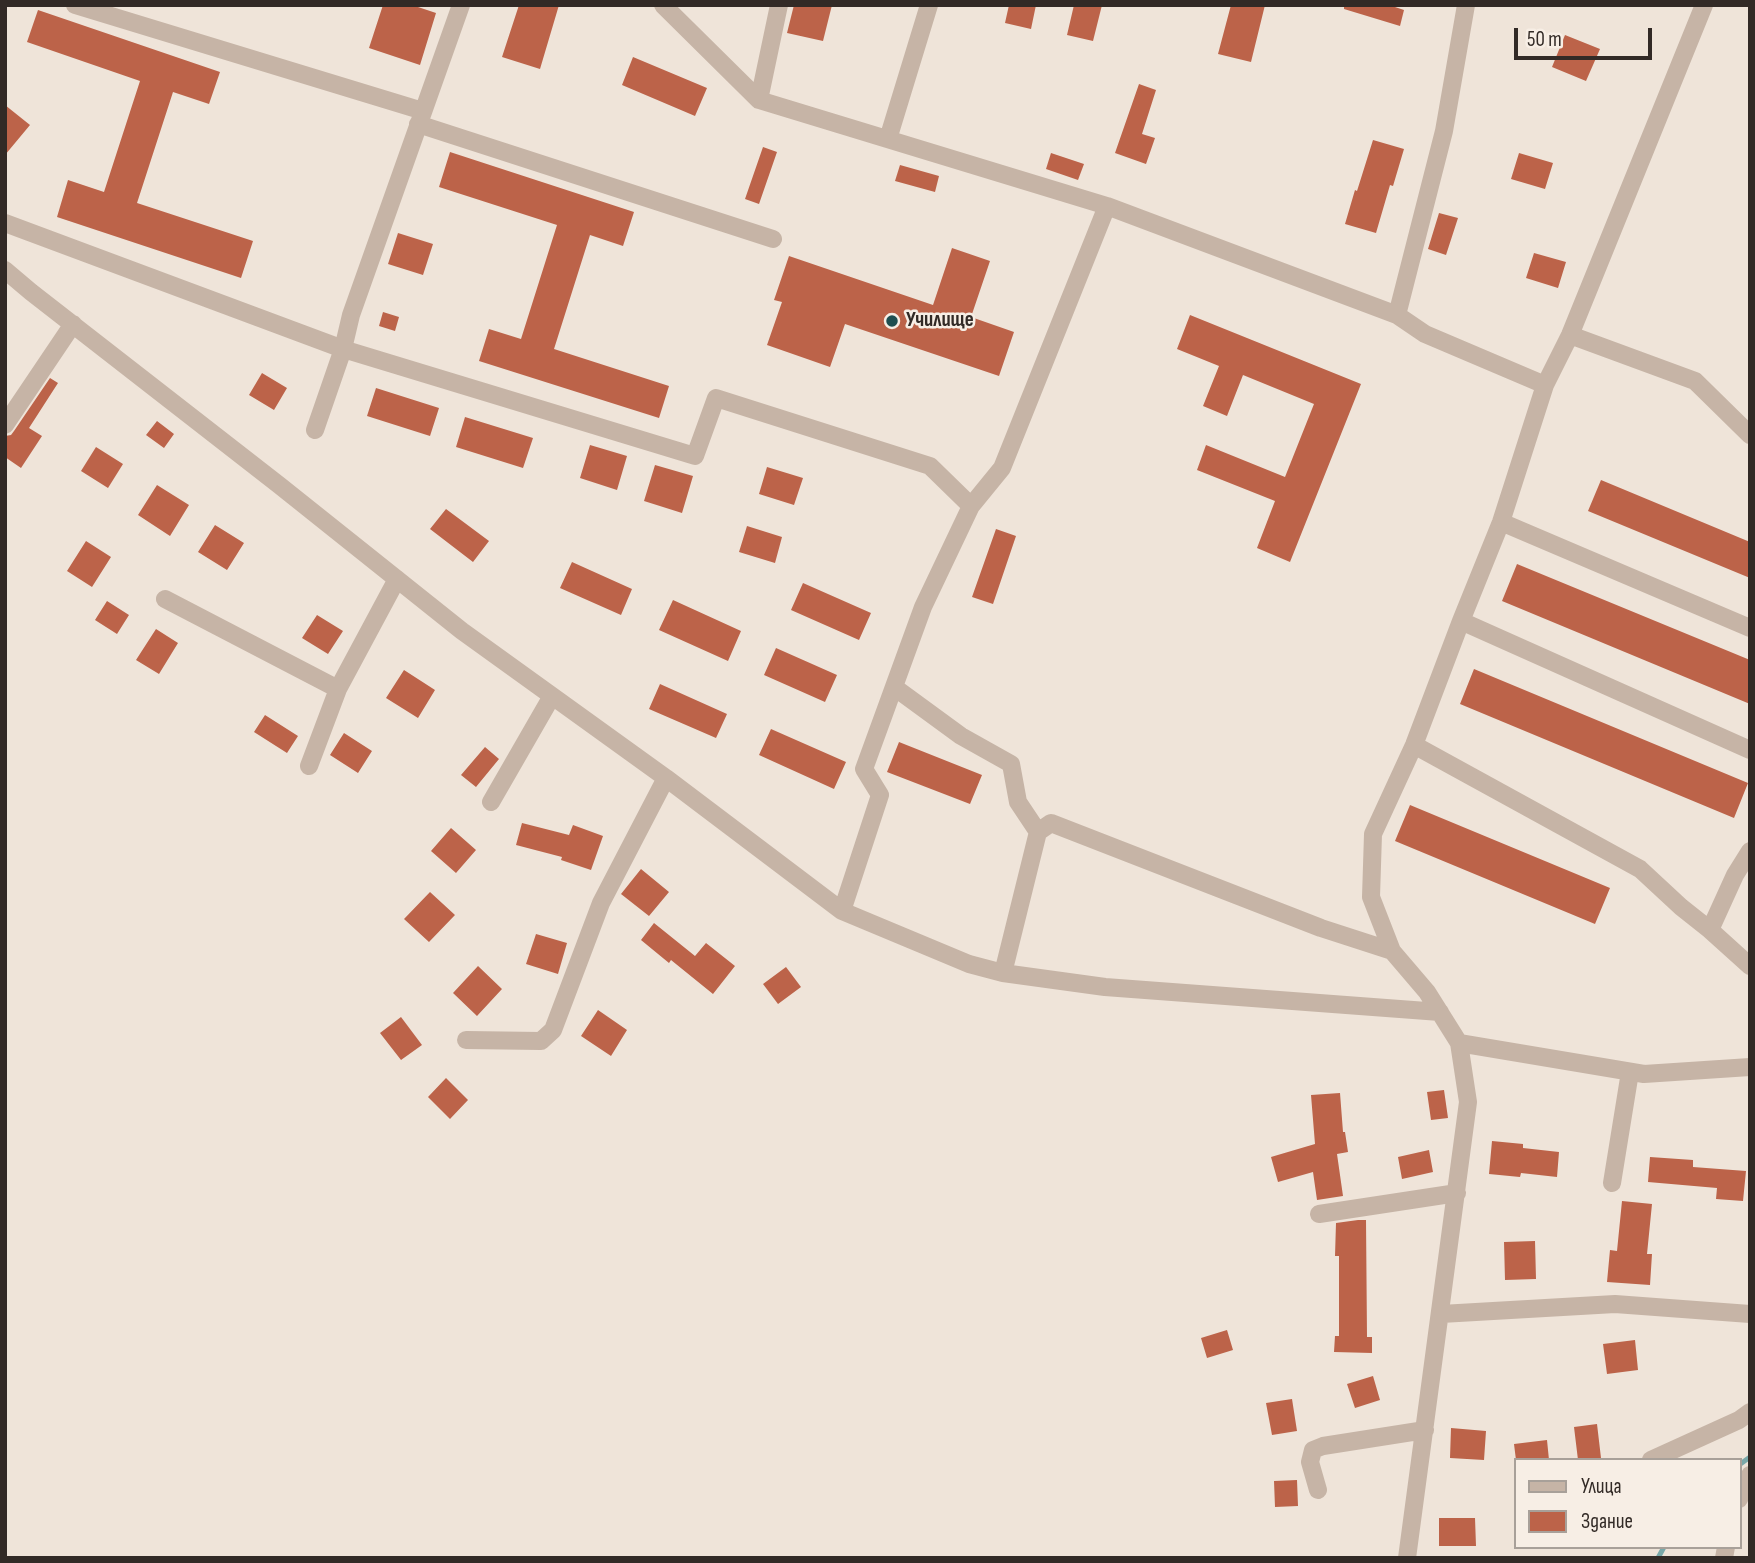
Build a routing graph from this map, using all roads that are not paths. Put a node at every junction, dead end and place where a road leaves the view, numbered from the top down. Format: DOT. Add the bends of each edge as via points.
graph roads {
  1 [pos="75,5"];
  2 [pos="461,5"];
  3 [pos="663,5"];
  4 [pos="779,5"];
  5 [pos="929,5"];
  6 [pos="1466,5"];
  7 [pos="1704,5"];
  8 [pos="759,100"];
  9 [pos="421,117"];
  10 [pos="888,139"];
  11 [pos="1107,206"];
  12 [pos="5,223"];
  13 [pos="773,239"];
  14 [pos="5,270"];
  15 [pos="1397,315"];
  16 [pos="73,324"];
  17 [pos="1570,335"];
  18 [pos="343,349"];
  19 [pos="1545,385"];
  20 [pos="5,425"];
  21 [pos="314,430"];
  22 [pos="1750,435"];
  23 [pos="971,506"];
  24 [pos="1502,522"];
  25 [pos="397,579"];
  26 [pos="165,599"];
  27 [pos="1461,621"];
  28 [pos="1750,628"];
  29 [pos="894,687"];
  30 [pos="338,689"];
  31 [pos="552,696"];
  32 [pos="1414,745"];
  33 [pos="1750,750"];
  34 [pos="309,766"];
  35 [pos="666,778"];
  36 [pos="491,802"];
  37 [pos="1038,832"];
  38 [pos="1750,851"];
  39 [pos="842,911"];
  40 [pos="1710,930"];
  41 [pos="1392,951"];
  42 [pos="1750,965"];
  43 [pos="1003,973"];
  44 [pos="1440,1012"];
  45 [pos="466,1040"];
  46 [pos="1459,1043"];
  47 [pos="1750,1067"];
  48 [pos="1630,1072"];
  49 [pos="1612,1183"];
  50 [pos="1457,1193"];
  51 [pos="1319,1214"];
  52 [pos="1441,1314"];
  53 [pos="1750,1314"];
  54 [pos="1750,1412"];
  55 [pos="1425,1430"];
  56 [pos="1655,1458"];
  57 [pos="1750,1475"];
  58 [pos="1318,1490"];
  59 [pos="1741,1495"];
  60 [pos="1407,1558"];
  1 -- 9 [label="street"];
  2 -- 9 [label="street"];
  3 -- 8 [label="street"];
  4 -- 8 [label="street"];
  5 -- 10 [label="street"];
  6 -- 15 [label="street" via="1444,131"];
  7 -- 17 [label="street"];
  8 -- 10 [label="street"];
  9 -- 13 [label="street"];
  9 -- 18 [label="street"];
  10 -- 11 [label="street"];
  11 -- 15 [label="street"];
  11 -- 23 [label="street" via="1002,468"];
  12 -- 18 [label="street"];
  14 -- 16 [label="street"];
  15 -- 19 [label="street" via="1425,334"];
  16 -- 20 [label="street"];
  16 -- 25 [label="street"];
  17 -- 19 [label="street"];
  17 -- 22 [label="street" via="1695,381"];
  18 -- 21 [label="street"];
  18 -- 23 [label="street" via="695,456 716,398 930,466"];
  19 -- 24 [label="street"];
  23 -- 29 [label="street" via="923,607"];
  24 -- 27 [label="street"];
  24 -- 28 [label="street"];
  25 -- 30 [label="street"];
  25 -- 31 [label="street"];
  26 -- 30 [label="street"];
  27 -- 32 [label="street"];
  27 -- 33 [label="street"];
  29 -- 37 [label="street" via="961,736 1011,764 1018,802"];
  29 -- 39 [label="street" via="864,769 880,795"];
  30 -- 34 [label="street"];
  31 -- 35 [label="street"];
  31 -- 36 [label="street"];
  32 -- 40 [label="street" via="1640,869"];
  32 -- 41 [label="street" via="1373,834 1371,897"];
  35 -- 39 [label="street"];
  35 -- 45 [label="street" via="601,903 553,1030 541,1041"];
  37 -- 41 [label="street" via="1051,823"];
  37 -- 43 [label="street"];
  38 -- 40 [label="street"];
  39 -- 43 [label="street"];
  40 -- 42 [label="street"];
  41 -- 44 [label="street"];
  43 -- 44 [label="street" via="1105,987"];
  44 -- 46 [label="street"];
  46 -- 48 [label="street"];
  46 -- 50 [label="street" via="1468,1102"];
  47 -- 48 [label="street"];
  48 -- 49 [label="street"];
  50 -- 51 [label="street"];
  50 -- 52 [label="street"];
  52 -- 53 [label="street" via="1615,1304"];
  52 -- 55 [label="street"];
  54 -- 56 [label="street"];
  55 -- 58 [label="street" via="1313,1450 1310,1462"];
  55 -- 60 [label="street"];
  57 -- 59 [label="street"];
}
